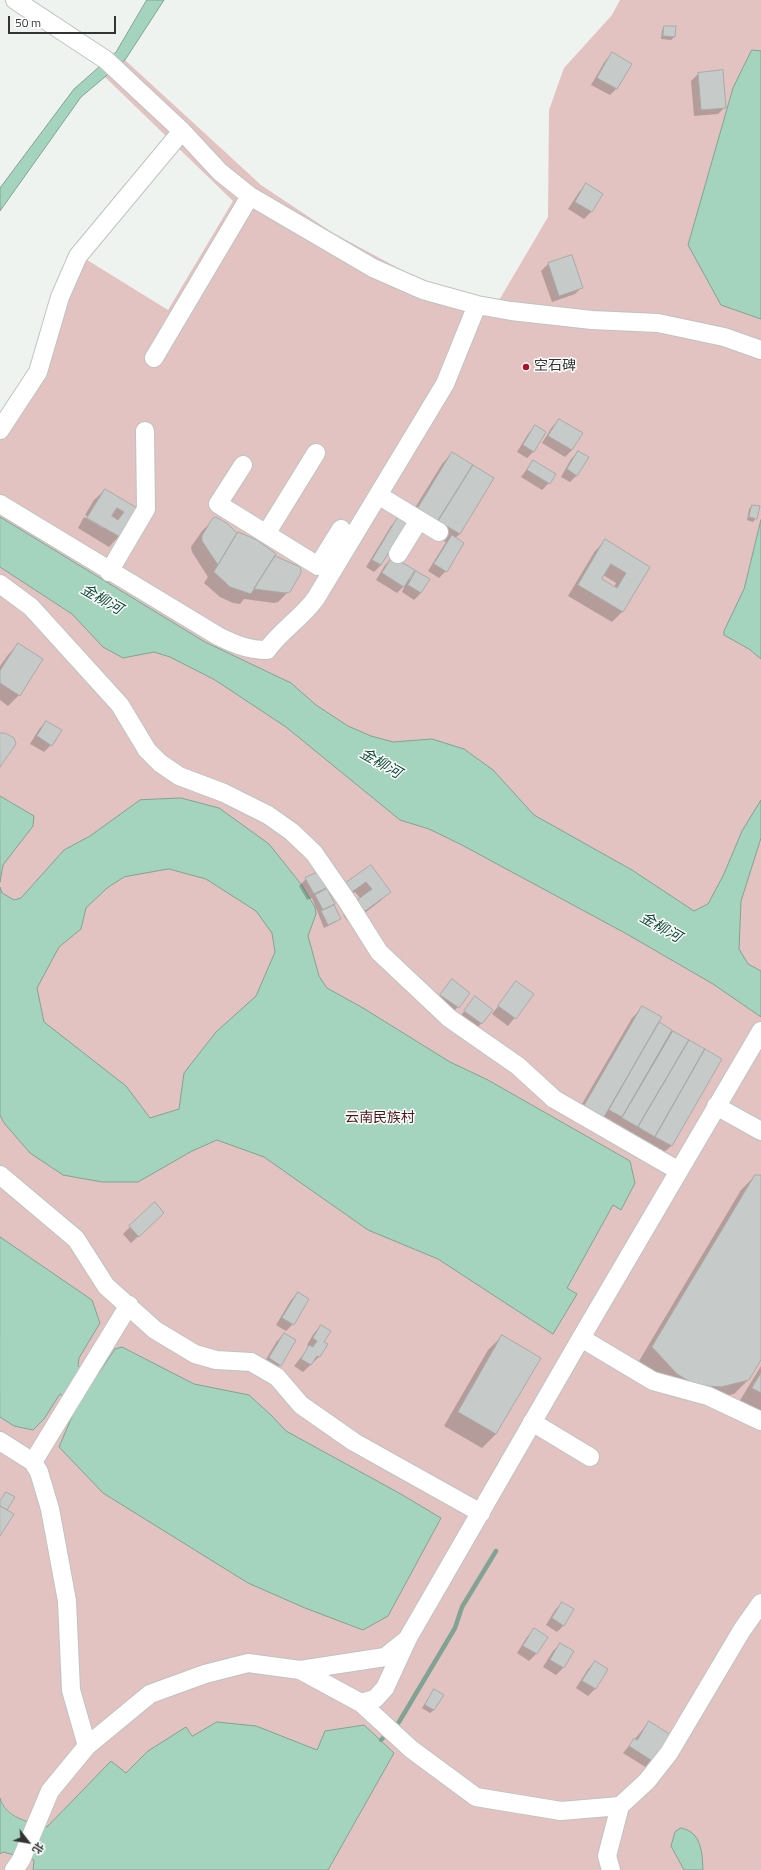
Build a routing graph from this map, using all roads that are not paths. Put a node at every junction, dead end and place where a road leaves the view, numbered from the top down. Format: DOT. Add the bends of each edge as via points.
graph roads {
  1 [pos="15,0"];
  2 [pos="182,131"];
  3 [pos="250,196"];
  4 [pos="477,305"];
  5 [pos="761,350"];
  6 [pos="154,358"];
  7 [pos="0,430"];
  8 [pos="145,430"];
  9 [pos="316,454"];
  10 [pos="243,465"];
  11 [pos="378,495"];
  12 [pos="0,504"];
  13 [pos="419,520"];
  14 [pos="341,529"];
  15 [pos="439,532"];
  16 [pos="266,534"];
  17 [pos="398,554"];
  18 [pos="324,570"];
  19 [pos="109,572"];
  20 [pos="0,584"];
  21 [pos="760,1032"];
  22 [pos="716,1106"];
  23 [pos="761,1131"];
  24 [pos="679,1171"];
  25 [pos="0,1175"];
  26 [pos="129,1305"];
  27 [pos="581,1338"];
  28 [pos="761,1421"];
  29 [pos="532,1422"];
  30 [pos="0,1441"];
  31 [pos="590,1457"];
  32 [pos="33,1462"];
  33 [pos="481,1513"];
  34 [pos="761,1603"];
  35 [pos="408,1638"];
  36 [pos="300,1670"];
  37 [pos="368,1709"];
  38 [pos="87,1746"];
  39 [pos="620,1806"];
  40 [pos="18,1865"];
  41 [pos="611,1870"];
  1 -- 2 [label="street" via="106,60"];
  2 -- 3 [label="street" via="220,172"];
  2 -- 7 [label="street" via="78,256 60,297 38,372"];
  3 -- 4 [label="street" via="373,268 423,290"];
  3 -- 6 [label="street"];
  4 -- 5 [label="street" via="592,320 658,323 724,337"];
  4 -- 11 [label="street" via="445,384"];
  8 -- 19 [label="street" via="146,509"];
  9 -- 16 [label="street"];
  10 -- 16 [label="street" via="218,504"];
  11 -- 13 [label="street"];
  11 -- 18 [label="street"];
  12 -- 19 [label="street"];
  13 -- 15 [label="street"];
  13 -- 17 [label="street"];
  14 -- 18 [label="street"];
  16 -- 18 [label="street"];
  18 -- 19 [label="street" via="307,611 275,638 267,650 239,646 218,636"];
  20 -- 24 [label="street" via="31,607 120,705 147,750 160,763 179,776 224,793 268,815 292,832 314,853 348,901 379,952 449,1018 518,1066 554,1099"];
  21 -- 22 [label="street"];
  22 -- 23 [label="street"];
  22 -- 24 [label="street"];
  24 -- 27 [label="street"];
  25 -- 26 [label="street" via="76,1239 106,1286"];
  26 -- 32 [label="street"];
  26 -- 33 [label="street" via="155,1330 195,1354 216,1360 251,1362 277,1377 301,1405 354,1442"];
  27 -- 28 [label="street" via="653,1381 708,1396"];
  27 -- 29 [label="street"];
  29 -- 31 [label="street"];
  29 -- 33 [label="street"];
  30 -- 32 [label="street"];
  32 -- 38 [label="street" via="39,1472 50,1509 67,1602 71,1690"];
  33 -- 35 [label="street"];
  34 -- 39 [label="street" via="742,1630 669,1753 647,1781"];
  35 -- 36 [label="street" via="385,1657"];
  35 -- 37 [label="street" via="385,1688"];
  36 -- 37 [label="street"];
  36 -- 38 [label="street" via="248,1663 205,1674 150,1694"];
  37 -- 39 [label="street" via="445,1776 476,1797 561,1811"];
  38 -- 40 [label="street" via="50,1791"];
  39 -- 41 [label="street" via="607,1856"];
}
